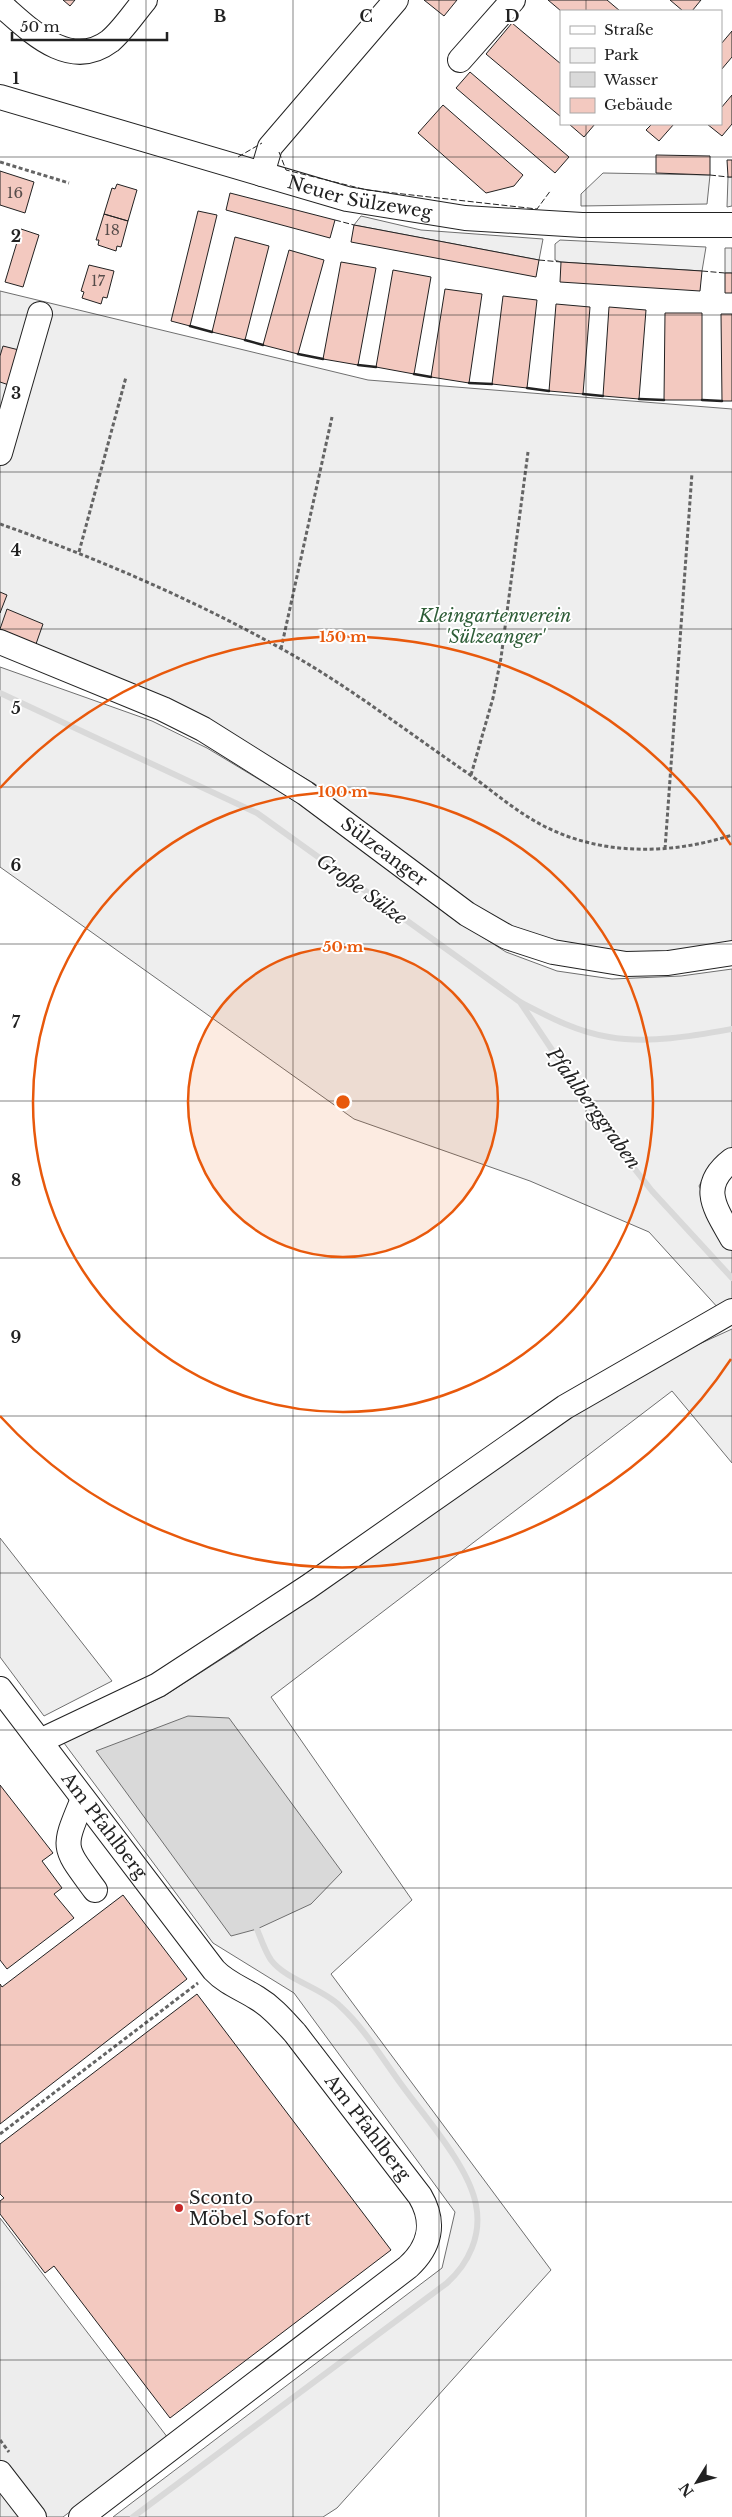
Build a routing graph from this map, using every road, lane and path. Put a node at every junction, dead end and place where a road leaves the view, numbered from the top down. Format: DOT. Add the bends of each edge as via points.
graph roads {
  1 [pos="146,0"];
  2 [pos="396,0"];
  3 [pos="513,0"];
  4 [pos="0,4"];
  5 [pos="460,60"];
  6 [pos="0,97"];
  7 [pos="0,162"];
  8 [pos="262,174"];
  9 [pos="69,183"];
  10 [pos="732,226"];
  11 [pos="40,314"];
  12 [pos="126,377"];
  13 [pos="332,417"];
  14 [pos="528,452"];
  15 [pos="0,453"];
  16 [pos="692,474"];
  17 [pos="0,524"];
  18 [pos="79,552"];
  19 [pos="0,642"];
  20 [pos="282,649"];
  21 [pos="471,775"];
  22 [pos="732,835"];
  23 [pos="665,849"];
  24 [pos="732,954"];
  25 [pos="732,1160"];
  26 [pos="732,1238"];
  27 [pos="732,1311"];
  28 [pos="0,1689"];
  29 [pos="40,1741"];
  30 [pos="83,1799"];
  31 [pos="95,1890"];
  32 [pos="214,1970"];
  33 [pos="0,2134"];
  34 [pos="0,2473"];
  35 [pos="34,2517"];
  36 [pos="82,2517"];
  1 -- 4 [label="street" via="110,41 83,51 64,50 46,43"];
  2 -- 8 [label="street" via="270,147"];
  3 -- 5 [label="street"];
  6 -- 8 [label="street, Neuer Sülzeweg"];
  7 -- 9 [label="path"];
  8 -- 10 [label="street, Neuer Sülzeweg" via="347,199 465,218 582,225"];
  11 -- 15 [label="street"];
  12 -- 18 [label="path"];
  13 -- 20 [label="path"];
  14 -- 21 [label="path" via="502,658"];
  16 -- 23 [label="path"];
  17 -- 18 [label="path"];
  18 -- 20 [label="path" via="182,598"];
  19 -- 24 [label="street, Sülzeanger" via="163,709 211,734 306,793 467,914 507,937 553,952 626,964 677,962"];
  20 -- 21 [label="path"];
  21 -- 23 [label="path" via="517,810 558,832 601,845"];
  22 -- 23 [label="path"];
  25 -- 26 [label="street" via="718,1173 712,1191 716,1210"];
  27 -- 29 [label="street" via="565,1407 308,1587 165,1681"];
  28 -- 29 [label="street, Am Pfahlberg"];
  29 -- 30 [label="street, Am Pfahlberg"];
  30 -- 31 [label="street" via="69,1834 68,1849"];
  30 -- 32 [label="street, Am Pfahlberg"];
  32 -- 33 [label="path"];
  32 -- 36 [label="street, Am Pfahlberg" via="274,2010 295,2032 420,2196 428,2213 430,2233 423,2250 399,2274"];
  34 -- 35 [label="street"];
}
